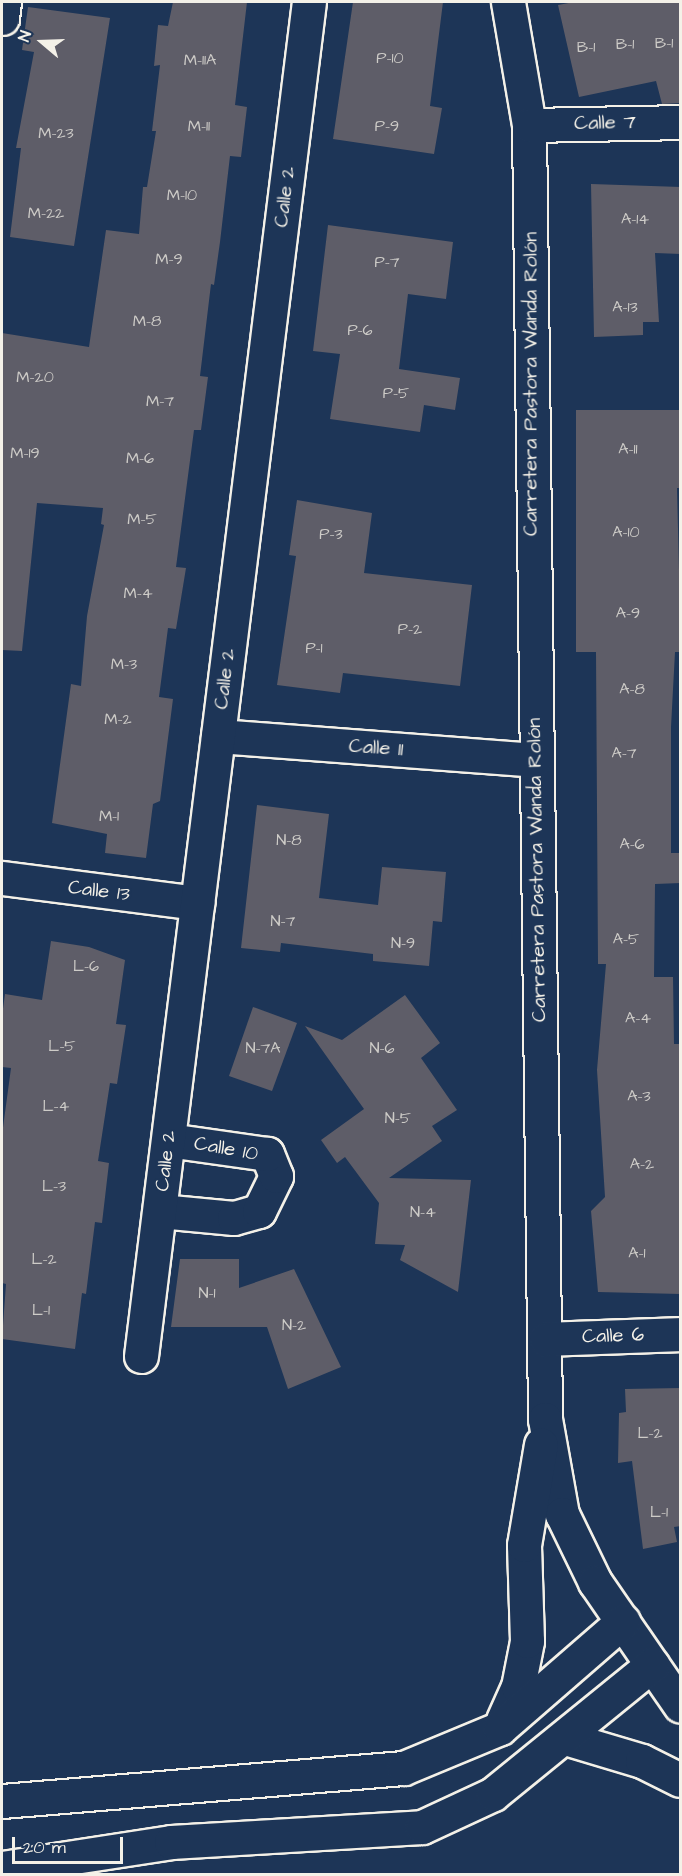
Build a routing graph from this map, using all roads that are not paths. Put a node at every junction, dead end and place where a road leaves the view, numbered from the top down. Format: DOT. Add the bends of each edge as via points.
graph roads {
  1 [pos="4,2"];
  2 [pos="309,2"];
  3 [pos="508,2"];
  4 [pos="2,18"];
  5 [pos="681,122"];
  6 [pos="529,125"];
  7 [pos="218,736"];
  8 [pos="535,760"];
  9 [pos="2,878"];
  10 [pos="197,903"];
  11 [pos="169,1140"];
  12 [pos="160,1212"];
  13 [pos="681,1334"];
  14 [pos="546,1339"];
  15 [pos="141,1356"];
  16 [pos="545,1419"];
  17 [pos="623,1621"];
  18 [pos="652,1665"];
  19 [pos="681,1705"];
  20 [pos="500,1728"];
  21 [pos="565,1738"];
  22 [pos="681,1780"];
  23 [pos="2,1801"];
  24 [pos="2,1868"];
  1 -- 4 [label="street"];
  2 -- 7 [label="street, Calle 2"];
  3 -- 6 [label="street, Carretera Pastora Wanda Rolón"];
  5 -- 6 [label="street, Calle 7"];
  6 -- 8 [label="street, Carretera Pastora Wanda Rolón"];
  7 -- 8 [label="street, Calle 11"];
  7 -- 10 [label="street, Calle 2"];
  8 -- 14 [label="street, Carretera Pastora Wanda Rolón"];
  9 -- 10 [label="street, Calle 13"];
  10 -- 11 [label="street, Calle 2"];
  11 -- 12 [label="street, Calle 2"];
  11 -- 12 [label="street, Calle 10" via="267,1154 276,1176 259,1211 234,1218"];
  12 -- 15 [label="street, Calle 2"];
  13 -- 14 [label="street, Calle 6"];
  14 -- 16 [label="street, Carretera Pastora Wanda Rolón"];
  16 -- 17 [label="street, Carretera Pastora Wanda Rolón" via="562,1514 595,1582"];
  16 -- 20 [label="street" via="524,1545 527,1641 518,1687"];
  17 -- 18 [label="street, Carretera Pastora Wanda Rolón"];
  17 -- 20 [label="street"];
  18 -- 19 [label="street, Carretera Pastora Wanda Rolón"];
  18 -- 21 [label="street"];
  20 -- 23 [label="street" via="404,1768"];
  21 -- 22 [label="street" via="642,1761"];
  21 -- 24 [label="street" via="493,1794 422,1827 171,1842"];
}
